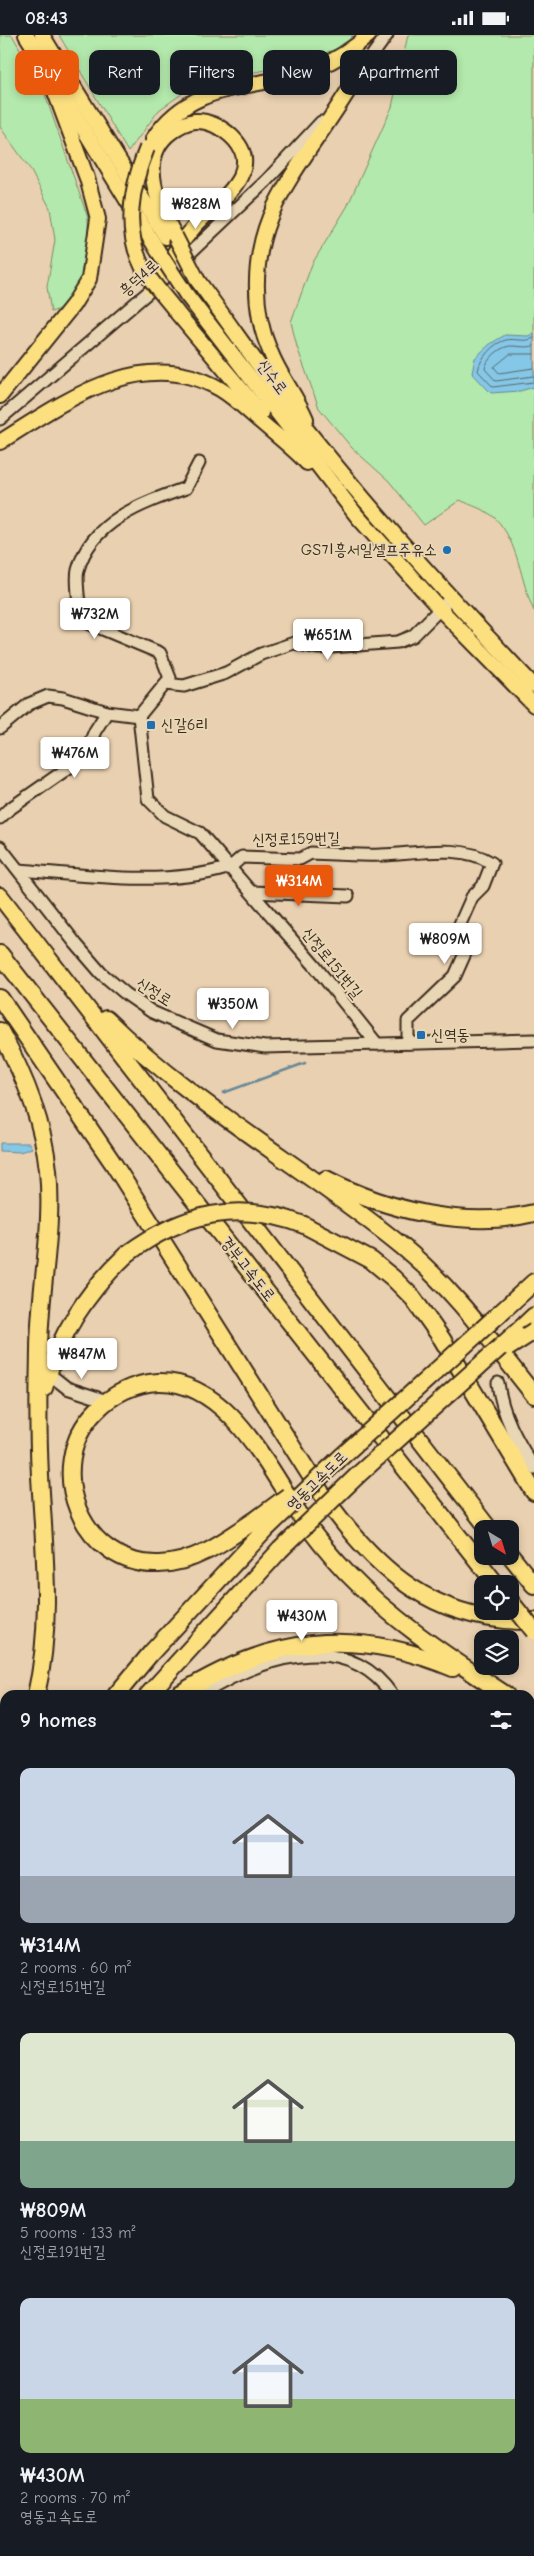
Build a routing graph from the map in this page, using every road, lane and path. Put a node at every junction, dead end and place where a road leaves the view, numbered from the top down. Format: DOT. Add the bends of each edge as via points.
graph roads {
  1 [pos="26,35"];
  2 [pos="42,35"];
  3 [pos="368,35"];
  4 [pos="387,35"];
  5 [pos="36,50"];
  6 [pos="376,50"];
  7 [pos="56,95"];
  8 [pos="66,95"];
  9 [pos="343,95"];
  10 [pos="345,95"];
  11 [pos="168,243"];
  12 [pos="152,289"];
  13 [pos="0,396"];
  14 [pos="0,419"];
  15 [pos="313,438"];
  16 [pos="0,442"];
  17 [pos="297,453"];
  18 [pos="199,463"];
  19 [pos="357,517"];
  20 [pos="451,598"];
  21 [pos="440,609"];
  22 [pos="165,684"];
  23 [pos="534,686"];
  24 [pos="534,705"];
  25 [pos="107,712"];
  26 [pos="139,716"];
  27 [pos="0,728"];
  28 [pos="0,818"];
  29 [pos="0,847"];
  30 [pos="229,867"];
  31 [pos="19,870"];
  32 [pos="252,892"];
  33 [pos="0,896"];
  34 [pos="348,896"];
  35 [pos="0,954"];
  36 [pos="49,959"];
  37 [pos="0,998"];
  38 [pos="0,1031"];
  39 [pos="534,1040"];
  40 [pos="408,1043"];
  41 [pos="377,1044"];
  42 [pos="257,1139"];
  43 [pos="534,1213"];
  44 [pos="534,1283"];
  45 [pos="534,1316"];
  46 [pos="534,1331"];
  47 [pos="470,1372"];
  48 [pos="48,1373"];
  49 [pos="498,1383"];
  50 [pos="534,1395"];
  51 [pos="106,1401"];
  52 [pos="38,1437"];
  53 [pos="534,1468"];
  54 [pos="534,1492"];
  55 [pos="482,1520"];
  56 [pos="264,1523"];
  57 [pos="518,1565"];
  58 [pos="489,1575"];
  59 [pos="534,1585"];
  60 [pos="519,1612"];
  61 [pos="534,1621"];
  62 [pos="534,1631"];
  63 [pos="491,1685"];
  64 [pos="37,1690"];
  65 [pos="120,1690"];
  66 [pos="153,1690"];
  67 [pos="187,1690"];
  68 [pos="210,1690"];
  69 [pos="387,1690"];
  70 [pos="498,1690"];
  1 -- 5 [label="main road, 신수로"];
  2 -- 11 [label="main road, 신수로"];
  3 -- 17 [label="main road, bridge" via="339,58 316,69 189,102 169,120 147,148 138,168 132,197 130,221 144,269 178,314"];
  4 -- 6 [label="street, 흥덕4로"];
  7 -- 13 [label="main road" via="87,178 98,219 89,279 73,305"];
  8 -- 11 [label="main road, 신수로"];
  9 -- 12 [label="street, 흥덕4로" via="272,175"];
  10 -- 15 [label="main road" via="270,218 257,276 256,293 270,352 299,403"];
  11 -- 12 [label="main road" via="164,214 155,189 154,153 166,135 180,126 195,121 222,128 240,146 244,161 239,179 231,193 196,226 168,261"];
  11 -- 15 [label="main road, 신수로, bridge"];
  11 -- 19 [label="main road, 신수로, bridge" via="186,294"];
  12 -- 14 [label="street, 흥덕4로"];
  15 -- 20 [label="main road, 신수로"];
  16 -- 17 [label="main road" via="111,380 140,373 174,372 220,389"];
  17 -- 19 [label="main road"];
  18 -- 22 [label="street" via="186,487 144,503 96,534 78,571 81,620 160,653 170,678"];
  19 -- 21 [label="main road, 신수로"];
  20 -- 21 [label="street"];
  20 -- 23 [label="main road, 신수로"];
  21 -- 22 [label="street" via="412,637 398,642 318,648 294,643 261,654 226,673 184,686"];
  21 -- 24 [label="main road, 신수로"];
  22 -- 26 [label="street"];
  25 -- 26 [label="street"];
  25 -- 27 [label="street" via="48,695 29,704"];
  25 -- 28 [label="street" via="84,757"];
  26 -- 30 [label="street, 신정로151번길" via="148,799 165,816 200,833"];
  29 -- 31 [label="street, 신정로"];
  30 -- 31 [label="street, 신정로159번길" via="173,877 109,877"];
  30 -- 32 [label="street, 신정로151번길"];
  30 -- 40 [label="street, 신정로159번길" via="242,857 300,859 311,853 382,855 432,850 483,857 492,863 483,886 472,897 460,924 466,949 455,976 408,1021"];
  31 -- 41 [label="street, 신정로" via="101,973 152,1012 217,1039 241,1045"];
  32 -- 34 [label="street"];
  32 -- 41 [label="street, 신정로151번길"];
  33 -- 36 [label="highway, 경부고속도로"];
  35 -- 58 [label="highway, 경부고속도로"];
  36 -- 42 [label="highway" via="135,1047"];
  36 -- 55 [label="highway, 경부고속도로"];
  37 -- 61 [label="highway" via="113,1163 322,1494 361,1546 402,1583 431,1600 467,1614"];
  38 -- 52 [label="highway" via="26,1083 48,1169 50,1209 39,1347"];
  39 -- 40 [label="street, 신정로"];
  40 -- 41 [label="street, 신정로"];
  42 -- 43 [label="highway" via="345,1189 408,1209 462,1218 499,1218"];
  42 -- 50 [label="highway" via="416,1258 456,1299"];
  44 -- 56 [label="highway, 영동고속도로, bridge"];
  45 -- 47 [label="highway, 영동고속도로, bridge"];
  46 -- 47 [label="highway, bridge"];
  47 -- 66 [label="highway, 영동고속도로, bridge" via="280,1550"];
  48 -- 51 [label="street" via="67,1388"];
  48 -- 52 [label="highway" via="39,1410"];
  48 -- 54 [label="highway, bridge" via="58,1346 81,1306 98,1283 127,1254 166,1229 218,1213 265,1213 304,1225 371,1260 413,1298 442,1339"];
  49 -- 53 [label="street" via="500,1401 509,1424"];
  51 -- 56 [label="highway" via="82,1429 71,1455 70,1472 76,1506 88,1526 105,1544 134,1560 171,1563 210,1549"];
  51 -- 63 [label="highway" via="140,1384 163,1382 186,1386 210,1399 241,1428 319,1541 361,1587 427,1641"];
  52 -- 64 [label="highway" via="47,1606 46,1638"];
  56 -- 65 [label="highway"];
  57 -- 59 [label="highway"];
  60 -- 62 [label="highway, bridge"];
  63 -- 67 [label="highway" via="420,1654 366,1643 330,1643 306,1644 251,1657"];
  63 -- 70 [label="highway"];
  68 -- 69 [label="street" via="244,1671 271,1661 308,1654 338,1657 356,1664 373,1674"];
}
